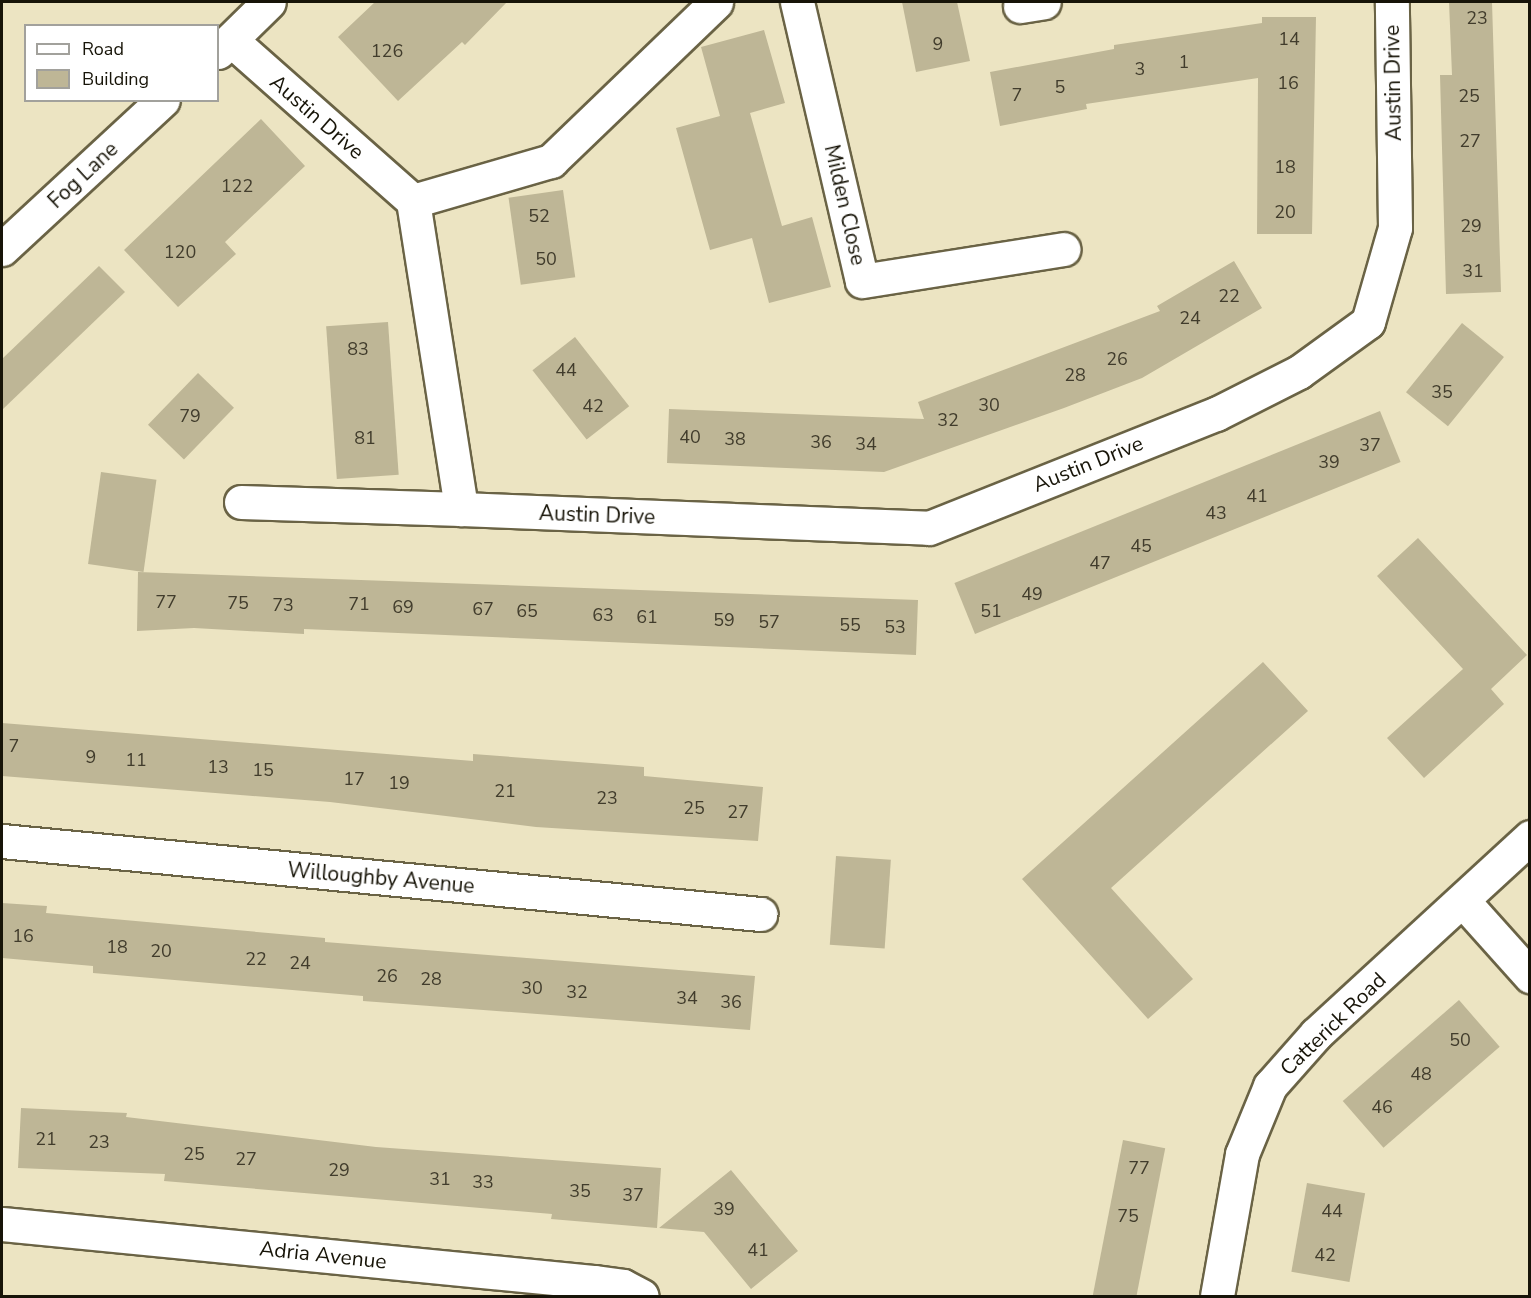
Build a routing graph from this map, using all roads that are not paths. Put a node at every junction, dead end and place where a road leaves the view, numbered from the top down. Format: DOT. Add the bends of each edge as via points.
graph roads {
  1 [pos="269,2"];
  2 [pos="716,2"];
  3 [pos="797,2"];
  4 [pos="1392,2"];
  5 [pos="224,46"];
  6 [pos="161,102"];
  7 [pos="413,201"];
  8 [pos="2,249"];
  9 [pos="1063,249"];
  10 [pos="241,502"];
  11 [pos="461,510"];
  12 [pos="1530,837"];
  13 [pos="2,841"];
  14 [pos="1463,901"];
  15 [pos="760,914"];
  16 [pos="1530,976"];
  17 [pos="2,1224"];
  18 [pos="642,1296"];
  19 [pos="1217,1296"];
  1 -- 5 [label="street"];
  2 -- 7 [label="street" via="552,161"];
  3 -- 9 [label="street, Milden Close" via="862,281"];
  4 -- 11 [label="street, Austin Drive" via="1395,228 1368,322 1299,372 1216,414 929,528"];
  5 -- 7 [label="street, Austin Drive"];
  6 -- 8 [label="street, Fog Lane"];
  7 -- 11 [label="street"];
  10 -- 11 [label="street, Austin Drive"];
  12 -- 14 [label="street, Catterick Road"];
  13 -- 15 [label="street, Willoughby Avenue"];
  14 -- 16 [label="street"];
  14 -- 19 [label="street, Catterick Road" via="1316,1034 1270,1086 1242,1154"];
  17 -- 18 [label="street, Adria Avenue" via="595,1282 623,1286"];
}
